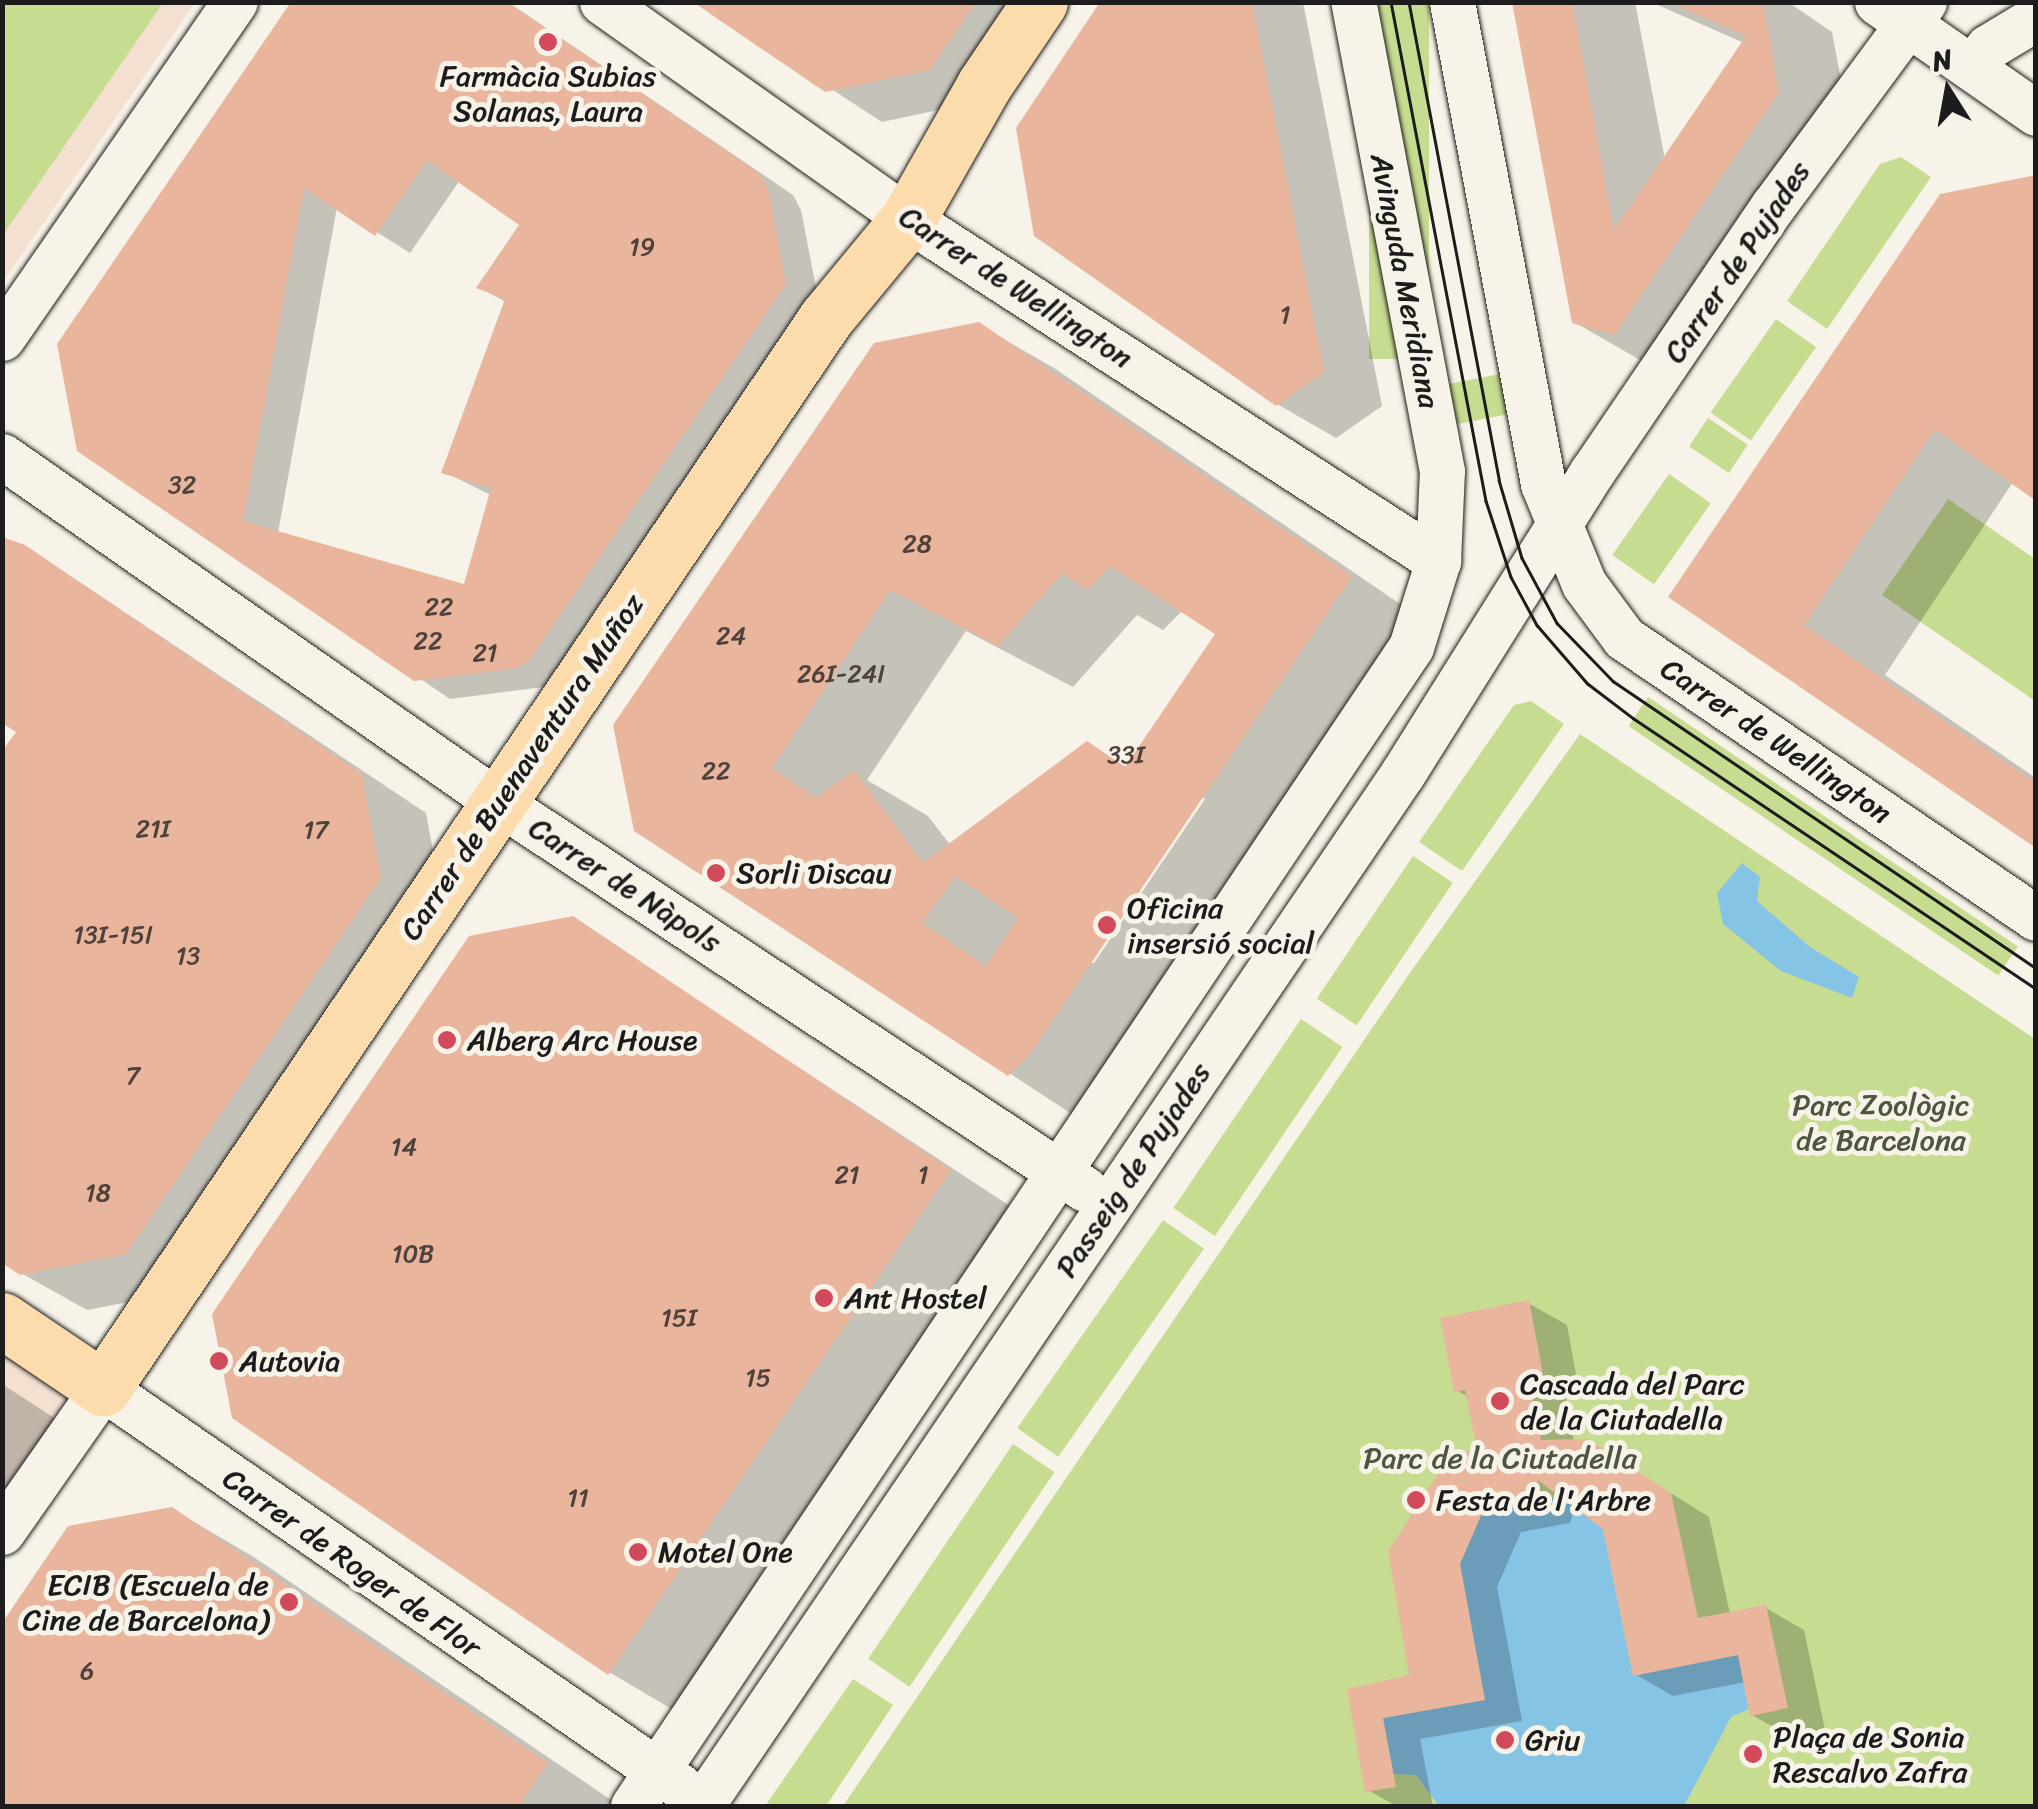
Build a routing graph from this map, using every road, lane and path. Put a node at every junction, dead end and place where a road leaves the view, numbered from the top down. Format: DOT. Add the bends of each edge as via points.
graph roads {
  1 [pos="236,2"];
  2 [pos="602,2"];
  3 [pos="1040,2"];
  4 [pos="1353,2"];
  5 [pos="1452,2"];
  6 [pos="1903,10"];
  7 [pos="2036,18"];
  8 [pos="1972,68"];
  9 [pos="2036,112"];
  10 [pos="908,219"];
  11 [pos="2,338"];
  12 [pos="2,456"];
  13 [pos="1558,527"];
  14 [pos="1438,562"];
  15 [pos="498,802"];
  16 [pos="2036,918"];
  17 [pos="1062,1174"];
  18 [pos="1107,1203"];
  19 [pos="2,1320"];
  20 [pos="102,1388"];
  21 [pos="2,1532"];
  22 [pos="644,1789"];
  23 [pos="703,1804"];
  1 -- 11 [label="street"];
  2 -- 10 [label="street, Carrer de Wellington"];
  3 -- 10 [label="main road, Carrer de Buenaventura Muñoz"];
  4 -- 14 [label="street, Avinguda Meridiana" via="1442,471"];
  5 -- 13 [label="street" via="1519,375"];
  6 -- 8 [label="street"];
  6 -- 13 [label="street, Carrer de Pujades"];
  7 -- 8 [label="street" via="1988,47"];
  8 -- 9 [label="street"];
  10 -- 14 [label="street, Carrer de Wellington"];
  10 -- 15 [label="main road, Carrer de Buenaventura Muñoz" via="826,318"];
  12 -- 15 [label="street, Carrer de Nàpols"];
  13 -- 16 [label="street, Carrer de Wellington" via="1584,584 1624,638"];
  13 -- 18 [label="street, Passeig de Pujades" via="1403,773"];
  14 -- 17 [label="street, Passeig de Pujades" via="1404,664"];
  15 -- 17 [label="street, Carrer de Nàpols"];
  15 -- 20 [label="main road, Carrer de Buenaventura Muñoz"];
  17 -- 18 [label="street, Carrer de Nàpols"];
  17 -- 22 [label="street, Passeig de Pujades"];
  18 -- 23 [label="street, Passeig de Pujades" via="967,1422"];
  19 -- 20 [label="main road, Carrer de Roger de Flor"];
  20 -- 21 [label="street, Carrer de Buenaventura Muñoz"];
  20 -- 22 [label="street, Carrer de Roger de Flor"];
  22 -- 23 [label="street, Carrer de Roger de Flor"];
}
